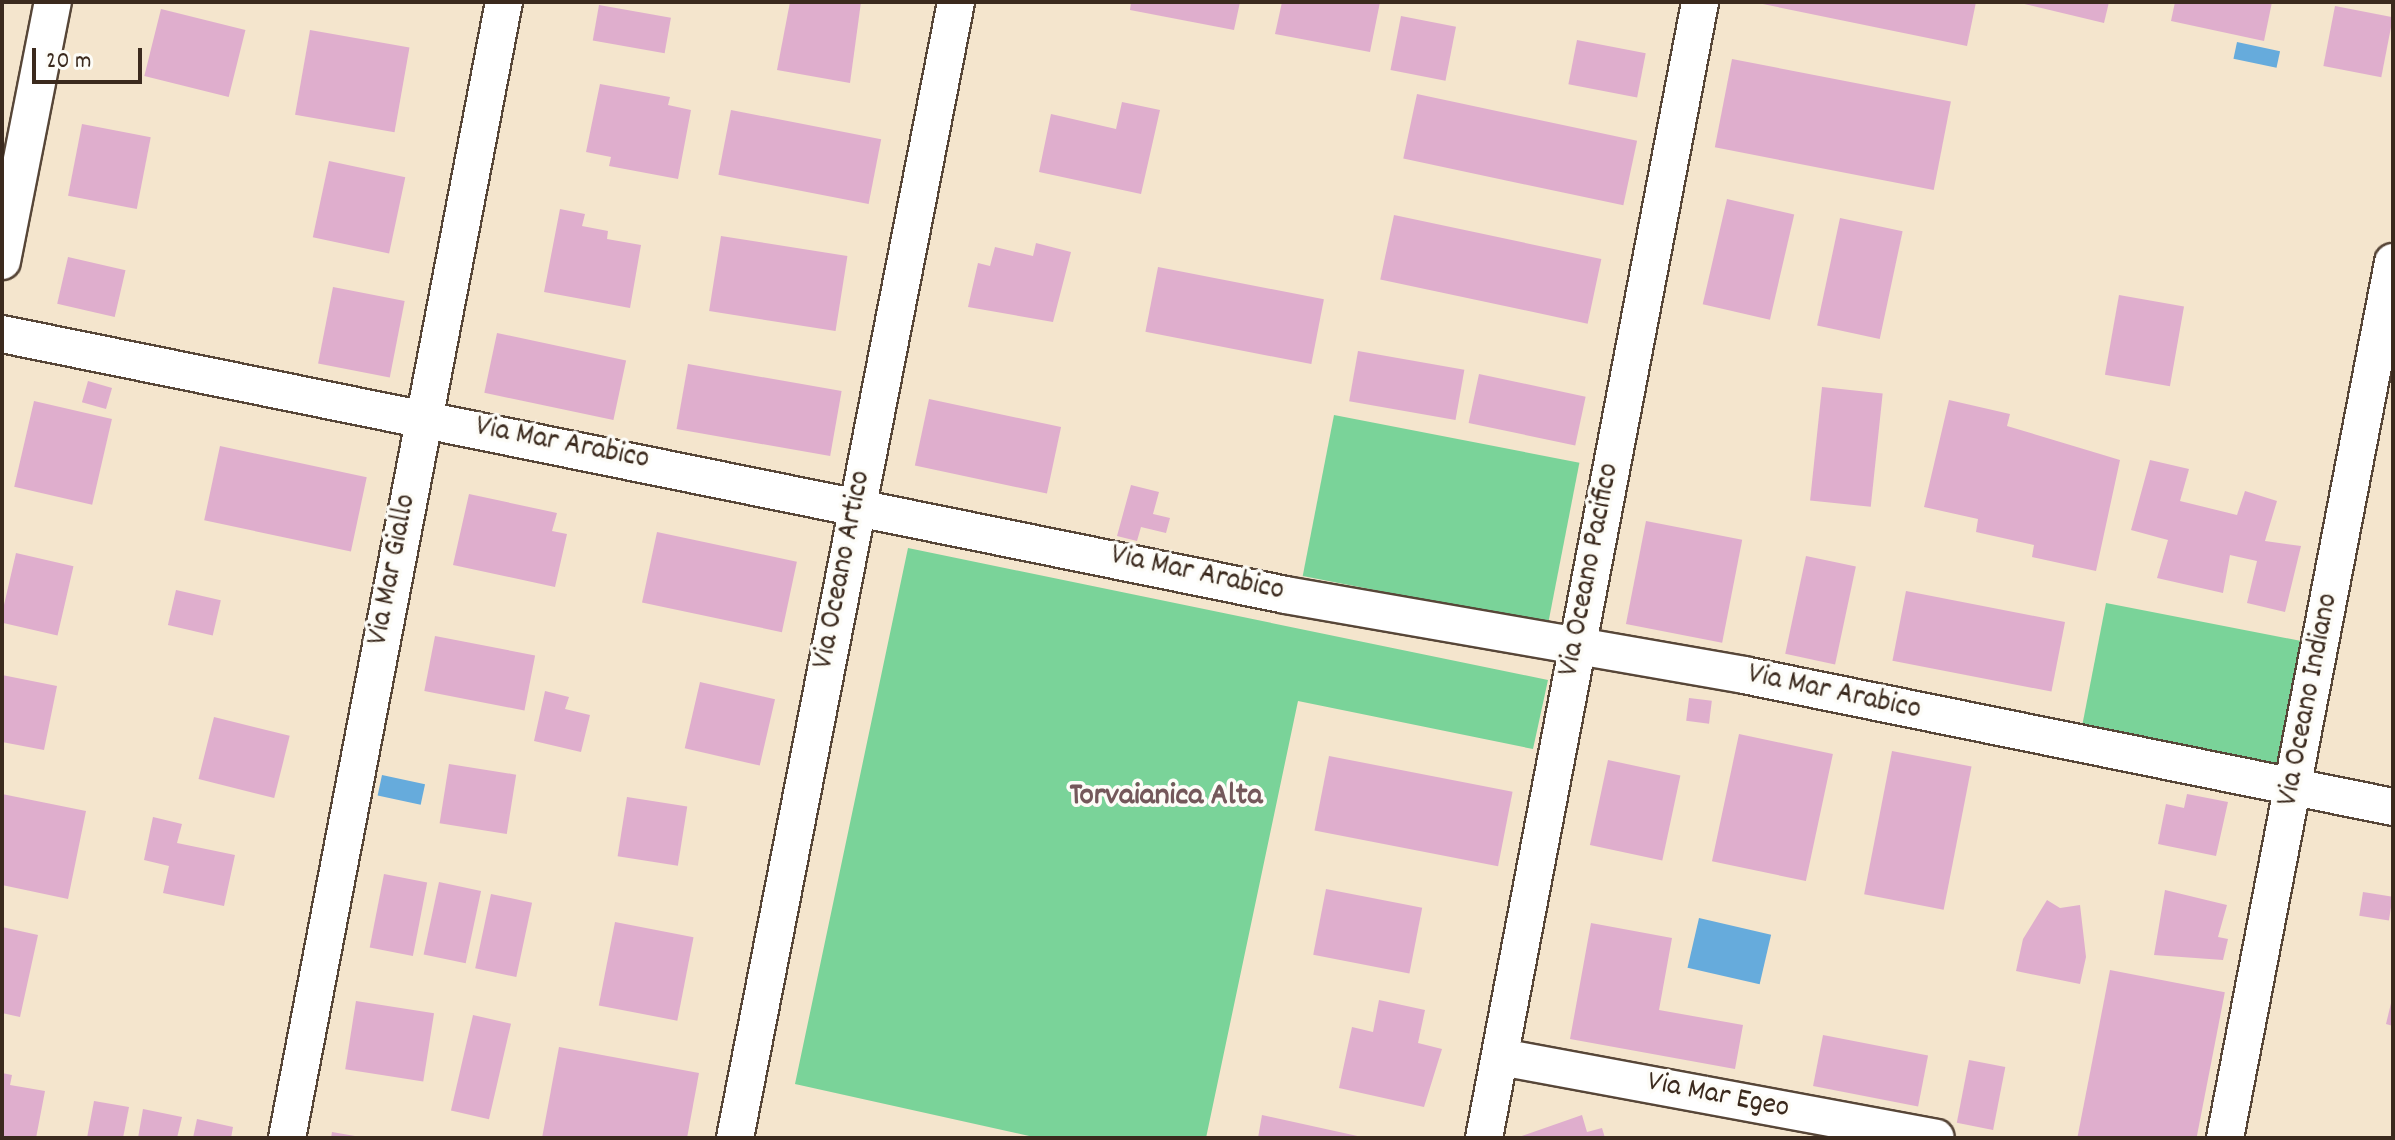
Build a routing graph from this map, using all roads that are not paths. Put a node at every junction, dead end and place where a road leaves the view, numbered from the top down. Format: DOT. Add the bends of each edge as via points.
graph roads {
  1 [pos="53,2"];
  2 [pos="504,2"];
  3 [pos="956,2"];
  4 [pos="1700,2"];
  5 [pos="2,261"];
  6 [pos="2393,262"];
  7 [pos="2,334"];
  8 [pos="422,418"];
  9 [pos="858,502"];
  10 [pos="1575,644"];
  11 [pos="2292,788"];
  12 [pos="2393,807"];
  13 [pos="1501,1057"];
  14 [pos="287,1138"];
  15 [pos="735,1138"];
  16 [pos="1484,1138"];
  17 [pos="1936,1138"];
  18 [pos="2225,1138"];
  1 -- 5 [label="street"];
  2 -- 8 [label="street, Via Mar Giallo"];
  3 -- 9 [label="street, Via Oceano Artico"];
  4 -- 10 [label="street, Via Oceano Pacifico"];
  6 -- 11 [label="street, Via Oceano Indiano"];
  7 -- 8 [label="street, Via Mar Arabico"];
  8 -- 9 [label="street, Via Mar Arabico"];
  8 -- 14 [label="street, Via Mar Giallo"];
  9 -- 10 [label="street, Via Mar Arabico" via="1286,595"];
  9 -- 15 [label="street, Via Oceano Artico"];
  10 -- 11 [label="street, Via Mar Arabico"];
  10 -- 13 [label="street, Via Oceano Pacifico"];
  11 -- 12 [label="street, Via Mar Arabico"];
  11 -- 18 [label="street, Via Oceano Indiano"];
  13 -- 16 [label="street, Via Oceano Pacifico"];
  13 -- 17 [label="street, Via Mar Egeo"];
}
